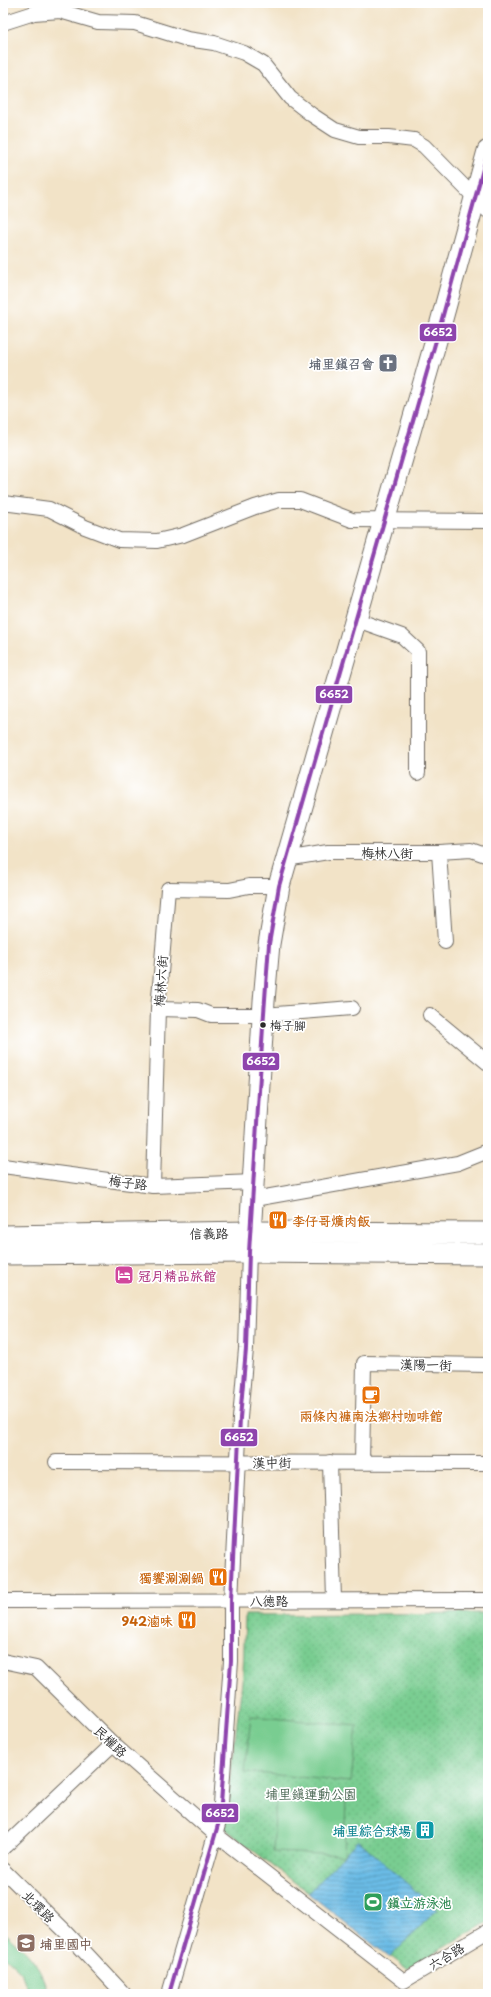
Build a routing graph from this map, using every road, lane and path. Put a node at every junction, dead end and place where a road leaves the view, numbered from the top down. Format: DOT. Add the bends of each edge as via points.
graph roads {
  1 [pos="3,23"];
  2 [pos="488,151"];
  3 [pos="482,205"];
  4 [pos="3,503"];
  5 [pos="386,519"];
  6 [pos="488,521"];
  7 [pos="357,620"];
  8 [pos="418,773"];
  9 [pos="439,852"];
  10 [pos="488,856"];
  11 [pos="286,859"];
  12 [pos="279,886"];
  13 [pos="445,942"];
  14 [pos="352,1008"];
  15 [pos="158,1009"];
  16 [pos="264,1015"];
  17 [pos="430,1015"];
  18 [pos="488,1062"];
  19 [pos="488,1151"];
  20 [pos="3,1166"];
  21 [pos="153,1186"];
  22 [pos="254,1190"];
  23 [pos="488,1233"];
  24 [pos="3,1236"];
  25 [pos="250,1242"];
  26 [pos="3,1254"];
  27 [pos="488,1254"];
  28 [pos="488,1365"];
  29 [pos="56,1462"];
  30 [pos="239,1462"];
  31 [pos="330,1462"];
  32 [pos="362,1462"];
  33 [pos="488,1463"];
  34 [pos="231,1600"];
  35 [pos="334,1600"];
  36 [pos="488,1600"];
  37 [pos="3,1602"];
  38 [pos="3,1661"];
  39 [pos="113,1744"];
  40 [pos="215,1834"];
  41 [pos="3,1848"];
  42 [pos="3,1870"];
  43 [pos="488,1931"];
  44 [pos="404,1981"];
  45 [pos="124,1994"];
  46 [pos="169,1994"];
  1 -- 3 [label="street" via="34,13 60,11 98,22 135,24 244,53 263,64 290,98 335,130 359,137 414,140 424,146"];
  2 -- 3 [label="main road"];
  3 -- 5 [label="main road"];
  4 -- 5 [label="street" via="49,509 119,540 157,541 183,535 279,500 300,500 352,520"];
  5 -- 6 [label="street"];
  5 -- 7 [label="main road"];
  7 -- 8 [label="street" via="402,636 418,651"];
  7 -- 11 [label="main road"];
  9 -- 10 [label="street, 梅林八街" via="472,850"];
  9 -- 11 [label="street, 梅林八街" via="328,852"];
  9 -- 13 [label="street"];
  11 -- 12 [label="main road"];
  12 -- 15 [label="street, 梅林六街" via="249,886 229,890 168,889"];
  12 -- 16 [label="main road" via="269,944"];
  14 -- 16 [label="street"];
  15 -- 16 [label="street" via="198,1010 211,1015"];
  15 -- 21 [label="street, 梅林六街"];
  16 -- 22 [label="main road"];
  17 -- 18 [label="street"];
  19 -- 22 [label="street, 梅子路" via="458,1163"];
  20 -- 21 [label="street, 梅子路"];
  21 -- 22 [label="street, 梅子路"];
  22 -- 25 [label="main road"];
  23 -- 25 [label="main road, 信義路"];
  24 -- 25 [label="main road, 信義路"];
  25 -- 26 [label="main road, 信義路"];
  25 -- 27 [label="main road, 信義路"];
  25 -- 30 [label="street"];
  28 -- 32 [label="street, 漢陽一街" via="364,1363"];
  29 -- 30 [label="street, 漢中街"];
  30 -- 31 [label="street, 漢中街"];
  30 -- 34 [label="street"];
  31 -- 32 [label="street, 漢中街"];
  31 -- 35 [label="street"];
  32 -- 33 [label="street, 漢中街"];
  34 -- 35 [label="street, 八德路"];
  34 -- 37 [label="street, 八德路"];
  34 -- 40 [label="street" via="230,1669 220,1818"];
  35 -- 36 [label="street, 八德路"];
  38 -- 39 [label="street, 民權路" via="36,1668"];
  39 -- 40 [label="street, 民權路"];
  39 -- 41 [label="street"];
  40 -- 44 [label="street, 民權路"];
  40 -- 46 [label="street"];
  42 -- 45 [label="street, 北環路"];
  43 -- 44 [label="street, 六合路"];
}
